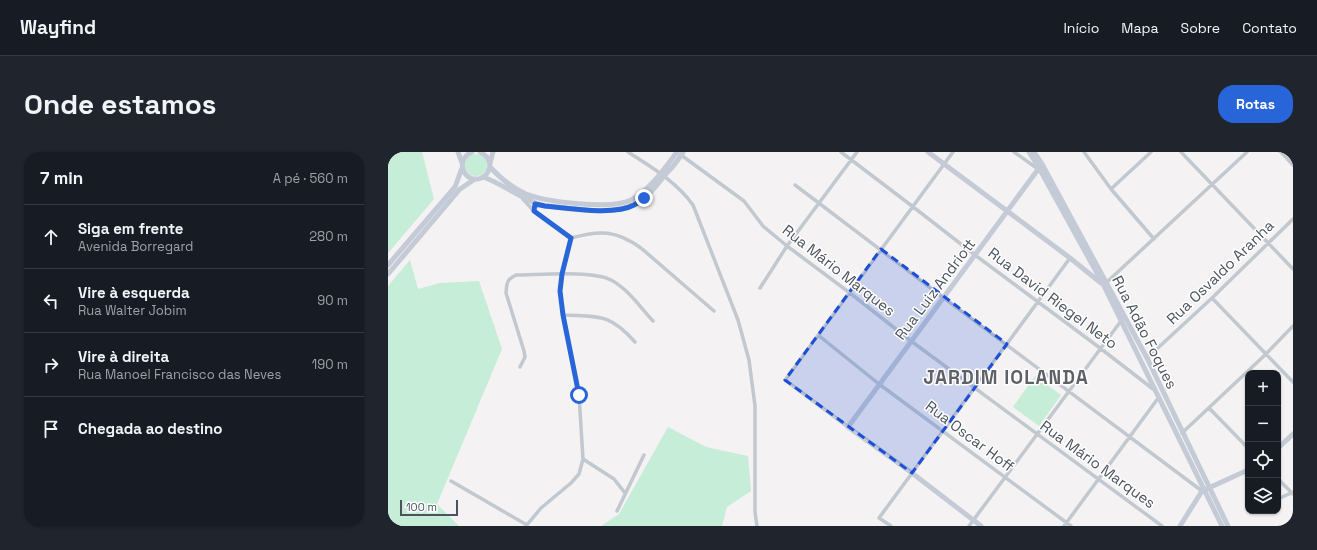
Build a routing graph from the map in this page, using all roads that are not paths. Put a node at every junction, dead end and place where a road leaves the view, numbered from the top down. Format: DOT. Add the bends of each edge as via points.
graph roads {
  1 [pos="458,152"];
  2 [pos="472,152"];
  3 [pos="480,152"];
  4 [pos="493,152"];
  5 [pos="628,152"];
  6 [pos="840,152"];
  7 [pos="857,152"];
  8 [pos="928,152"];
  9 [pos="953,152"];
  10 [pos="1014,152"];
  11 [pos="1029,152"];
  12 [pos="1034,152"];
  13 [pos="1084,152"];
  14 [pos="1151,152"];
  15 [pos="1181,152"];
  16 [pos="1247,152"];
  17 [pos="1281,152"];
  18 [pos="680,153"];
  19 [pos="851,160"];
  20 [pos="944,164"];
  21 [pos="490,165"];
  22 [pos="1293,165"];
  23 [pos="462,166"];
  24 [pos="1040,167"];
  25 [pos="483,177"];
  26 [pos="475,179"];
  27 [pos="1211,184"];
  28 [pos="795,185"];
  29 [pos="515,188"];
  30 [pos="1111,189"];
  31 [pos="523,199"];
  32 [pos="820,203"];
  33 [pos="535,204"];
  34 [pos="912,206"];
  35 [pos="534,211"];
  36 [pos="1007,212"];
  37 [pos="1293,219"];
  38 [pos="571,238"];
  39 [pos="1154,239"];
  40 [pos="1268,243"];
  41 [pos="787,246"];
  42 [pos="881,249"];
  43 [pos="975,256"];
  44 [pos="1070,258"];
  45 [pos="388,265"];
  46 [pos="1293,269"];
  47 [pos="388,274"];
  48 [pos="562,274"];
  49 [pos="1105,283"];
  50 [pos="760,288"];
  51 [pos="850,293"];
  52 [pos="944,298"];
  53 [pos="1212,298"];
  54 [pos="1038,302"];
  55 [pos="714,311"];
  56 [pos="563,315"];
  57 [pos="1121,320"];
  58 [pos="653,321"];
  59 [pos="1293,326"];
  60 [pos="818,335"];
  61 [pos="911,341"];
  62 [pos="635,342"];
  63 [pos="1007,344"];
  64 [pos="1100,348"];
  65 [pos="1265,355"];
  66 [pos="1147,358"];
  67 [pos="520,367"];
  68 [pos="1293,382"];
  69 [pos="879,384"];
  70 [pos="975,388"];
  71 [pos="1156,390"];
  72 [pos="1068,391"];
  73 [pos="1159,397"];
  74 [pos="1209,408"];
  75 [pos="848,428"];
  76 [pos="943,431"];
  77 [pos="1182,432"];
  78 [pos="1037,434"];
  79 [pos="1293,434"];
  80 [pos="1130,437"];
  81 [pos="1245,445"];
  82 [pos="1281,445"];
  83 [pos="644,455"];
  84 [pos="583,459"];
  85 [pos="1245,471"];
  86 [pos="912,473"];
  87 [pos="1004,477"];
  88 [pos="1098,478"];
  89 [pos="451,481"];
  90 [pos="1281,482"];
  91 [pos="1205,490"];
  92 [pos="625,493"];
  93 [pos="1293,493"];
  94 [pos="1281,498"];
  95 [pos="617,510"];
  96 [pos="973,520"];
  97 [pos="1065,524"];
  98 [pos="527,525"];
  99 [pos="757,526"];
  100 [pos="890,526"];
  101 [pos="969,526"];
  102 [pos="981,526"];
  103 [pos="1071,526"];
  104 [pos="1162,526"];
  105 [pos="1180,526"];
  106 [pos="1222,526"];
  107 [pos="1228,526"];
  1 -- 23 [label="main road"];
  2 -- 23 [label="main road" via="466,156"];
  3 -- 21 [label="main road" via="487,157"];
  4 -- 21 [label="main road"];
  5 -- 99 [label="street" via="686,194 693,205 738,320 749,360 755,406"];
  6 -- 19 [label="street, Rua David Riegel Neto"];
  7 -- 19 [label="street"];
  8 -- 20 [label="main road"];
  9 -- 20 [label="street"];
  10 -- 24 [label="street"];
  11 -- 24 [label="main road, Rua Adão Foques"];
  12 -- 24 [label="main road, Rua Adão Foques"];
  13 -- 30 [label="street"];
  14 -- 30 [label="street"];
  15 -- 27 [label="street"];
  16 -- 27 [label="street"];
  17 -- 22 [label="street"];
  18 -- 29 [label="main road" via="640,194 620,204 552,200"];
  18 -- 33 [label="main road" via="661,181 634,205 605,211"];
  18 -- 41 [label="street, Rua Mário Marques" via="744,201 763,226"];
  19 -- 32 [label="street"];
  19 -- 34 [label="street, Rua David Riegel Neto"];
  20 -- 34 [label="street"];
  20 -- 36 [label="main road"];
  21 -- 25 [label="main road"];
  21 -- 29 [label="main road" via="496,174"];
  23 -- 26 [label="main road" via="467,176"];
  23 -- 45 [label="main road" via="455,187"];
  24 -- 36 [label="main road, Rua Luiz Andriott"];
  24 -- 49 [label="main road, Rua Adão Foques"];
  25 -- 26 [label="main road"];
  25 -- 31 [label="main road"];
  26 -- 47 [label="main road" via="460,189"];
  27 -- 39 [label="street"];
  27 -- 40 [label="street"];
  28 -- 32 [label="street"];
  29 -- 33 [label="main road" via="534,200"];
  30 -- 39 [label="street"];
  31 -- 33 [label="main road"];
  31 -- 35 [label="street"];
  32 -- 41 [label="street"];
  32 -- 42 [label="street"];
  33 -- 35 [label="main road"];
  34 -- 42 [label="street"];
  34 -- 43 [label="street, Rua David Riegel Neto"];
  35 -- 38 [label="street"];
  36 -- 43 [label="main road, Rua Luiz Andriott"];
  36 -- 44 [label="main road"];
  37 -- 40 [label="street, Rua Osvaldo Aranha"];
  38 -- 48 [label="street"];
  38 -- 55 [label="street" via="588,233 604,233 617,234 629,240"];
  39 -- 49 [label="street"];
  40 -- 46 [label="street"];
  40 -- 53 [label="street, Rua Osvaldo Aranha"];
  41 -- 50 [label="street"];
  41 -- 51 [label="street, Rua Mário Marques"];
  42 -- 51 [label="street"];
  42 -- 52 [label="street"];
  43 -- 52 [label="main road, Rua Luiz Andriott"];
  43 -- 54 [label="street, Rua David Riegel Neto"];
  44 -- 49 [label="main road"];
  44 -- 54 [label="street"];
  48 -- 56 [label="street" via="560,291"];
  48 -- 58 [label="street" via="609,279 627,292"];
  48 -- 67 [label="street" via="516,275 509,278 506,293 525,357"];
  49 -- 57 [label="main road, Rua Adão Foques"];
  49 -- 66 [label="main road, Rua Adão Foques"];
  51 -- 60 [label="street"];
  51 -- 61 [label="street, Rua Mário Marques"];
  52 -- 61 [label="main road, Rua Luiz Andriott"];
  52 -- 63 [label="street"];
  53 -- 65 [label="street"];
  53 -- 66 [label="street, Rua Osvaldo Aranha"];
  54 -- 63 [label="street"];
  54 -- 64 [label="street, Rua David Riegel Neto"];
  56 -- 62 [label="street" via="606,319 624,329"];
  56 -- 84 [label="street" via="579,395"];
  57 -- 64 [label="street"];
  57 -- 71 [label="main road, Rua Adão Foques"];
  59 -- 65 [label="street"];
  60 -- 69 [label="street, Rua Oscar Hoff"];
  60 -- 75 [label="street" via="785,380"];
  61 -- 69 [label="main road, Rua Luiz Andriott"];
  61 -- 70 [label="street, Rua Mário Marques"];
  63 -- 70 [label="street"];
  63 -- 72 [label="street"];
  64 -- 71 [label="street, Rua David Riegel Neto"];
  64 -- 72 [label="street"];
  65 -- 68 [label="street"];
  65 -- 74 [label="street"];
  66 -- 77 [label="main road, Rua Adão Foques"];
  69 -- 75 [label="main road, Rua Luiz Andriott"];
  69 -- 76 [label="street, Rua Oscar Hoff"];
  70 -- 76 [label="street"];
  70 -- 78 [label="street, Rua Mário Marques"];
  71 -- 73 [label="main road, Rua Adão Foques"];
  72 -- 78 [label="street"];
  72 -- 80 [label="street"];
  73 -- 80 [label="street"];
  73 -- 91 [label="main road, Rua Adão Foques"];
  74 -- 77 [label="street"];
  74 -- 81 [label="street"];
  75 -- 86 [label="main road"];
  76 -- 86 [label="street"];
  76 -- 87 [label="street, Rua Oscar Hoff"];
  77 -- 91 [label="main road, Rua Adão Foques"];
  78 -- 87 [label="street"];
  78 -- 88 [label="street, Rua Mário Marques"];
  79 -- 82 [label="main road"];
  80 -- 88 [label="street"];
  80 -- 91 [label="street"];
  83 -- 92 [label="street"];
  84 -- 92 [label="street" via="614,479"];
  84 -- 98 [label="street" via="579,474 541,508"];
  85 -- 91 [label="main road"];
  86 -- 96 [label="main road"];
  86 -- 100 [label="street" via="879,518"];
  87 -- 96 [label="street"];
  87 -- 97 [label="street, Rua Oscar Hoff"];
  88 -- 97 [label="street"];
  88 -- 104 [label="street, Rua Mário Marques"];
  89 -- 98 [label="street"];
  90 -- 93 [label="street"];
  91 -- 105 [label="main road"];
  91 -- 106 [label="main road, Rua Adão Foques"];
  91 -- 107 [label="main road, Rua Adão Foques"];
  92 -- 95 [label="street"];
  93 -- 94 [label="street"];
  96 -- 101 [label="street"];
  96 -- 102 [label="main road"];
  97 -- 103 [label="street, Rua Oscar Hoff"];
}
